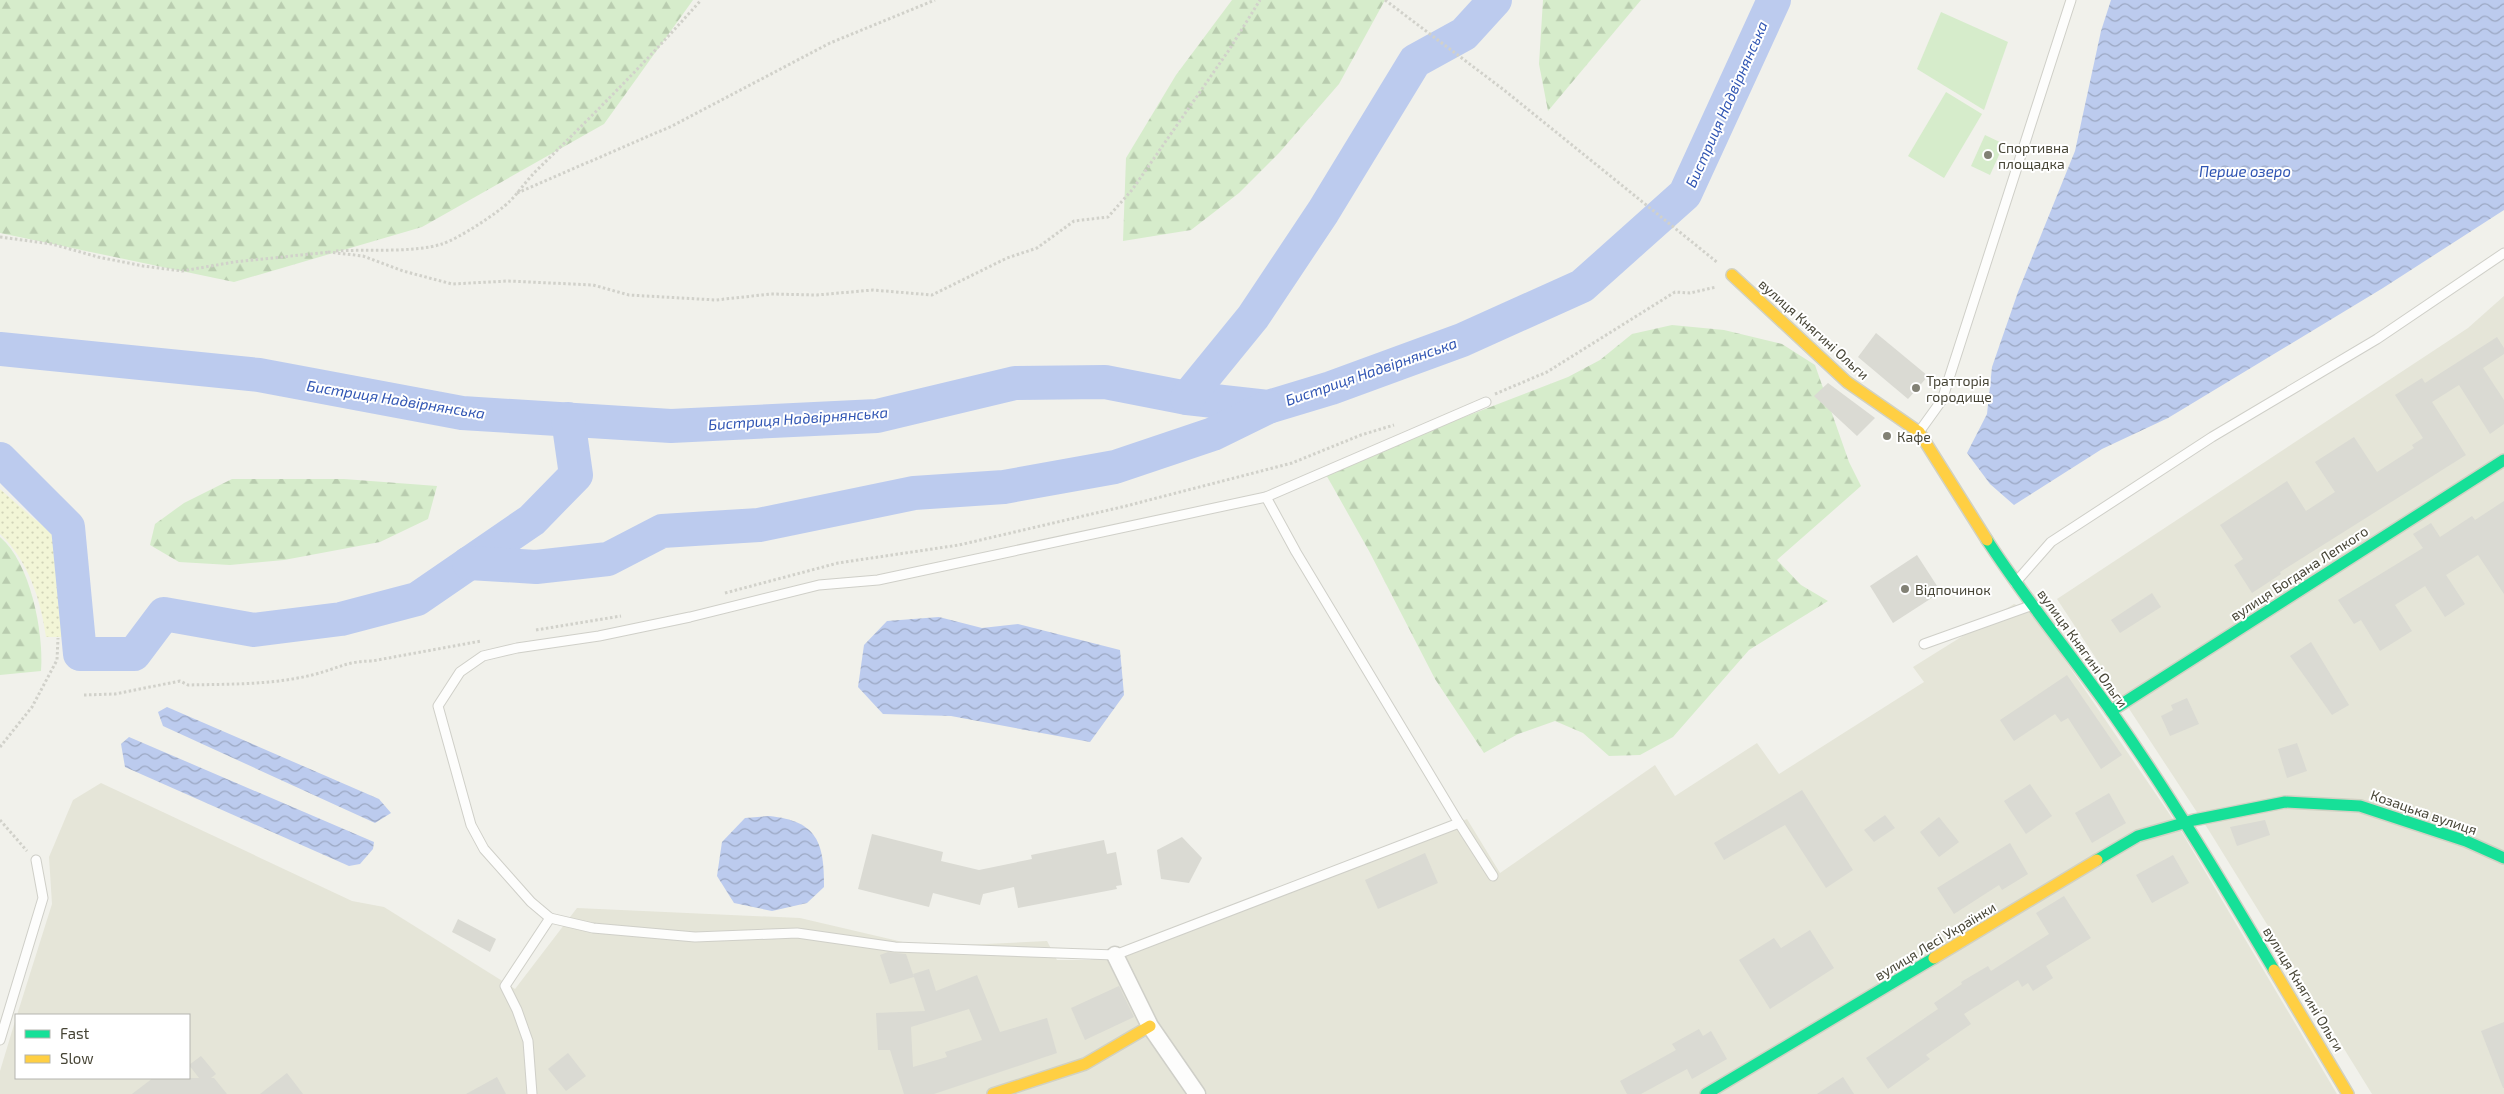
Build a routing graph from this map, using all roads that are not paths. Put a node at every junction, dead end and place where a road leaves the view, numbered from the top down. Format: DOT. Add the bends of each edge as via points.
graph roads {
  1 [pos="2071,0"];
  2 [pos="2504,253"];
  3 [pos="1732,275"];
  4 [pos="1487,399"];
  5 [pos="1919,432"];
  6 [pos="2504,460"];
  7 [pos="1266,497"];
  8 [pos="2015,583"];
  9 [pos="2033,604"];
  10 [pos="1924,644"];
  11 [pos="2111,711"];
  12 [pos="2184,822"];
  13 [pos="1459,824"];
  14 [pos="2504,858"];
  15 [pos="36,860"];
  16 [pos="1493,876"];
  17 [pos="550,918"];
  18 [pos="1116,955"];
  19 [pos="1150,1026"];
  20 [pos="0,1040"];
  21 [pos="532,1094"];
  22 [pos="993,1094"];
  23 [pos="1197,1094"];
  24 [pos="1706,1094"];
  25 [pos="2348,1094"];
  1 -- 5 [label="lane" via="1942,400"];
  2 -- 8 [label="lane" via="2377,338 2212,437 2051,542"];
  3 -- 5 [label="street, вулиця Княгині Ольги" via="1847,382"];
  4 -- 7 [label="lane"];
  5 -- 8 [label="street, вулиця Княгині Ольги"];
  6 -- 11 [label="street, вулиця Богдана Лепкого"];
  7 -- 13 [label="lane"];
  7 -- 17 [label="lane" via="878,580 819,585 690,617 482,656 460,672 438,706 471,825 484,849 531,902"];
  8 -- 9 [label="street, вулиця Княгині Ольги"];
  9 -- 10 [label="lane"];
  9 -- 11 [label="street, вулиця Княгині Ольги"];
  11 -- 12 [label="street, вулиця Княгині Ольги"];
  12 -- 14 [label="street, Козацька вулиця" via="2285,802 2360,806 2466,841"];
  12 -- 24 [label="street, вулиця Лесі Українки" via="2138,836"];
  12 -- 25 [label="street, вулиця Княгині Ольги"];
  13 -- 16 [label="lane"];
  13 -- 18 [label="lane"];
  15 -- 20 [label="lane" via="42,898"];
  17 -- 18 [label="lane" via="593,928 686,936 797,933 895,947"];
  17 -- 21 [label="lane" via="505,986 518,1010 528,1041"];
  18 -- 19 [label="street"];
  19 -- 22 [label="street" via="1086,1064"];
  19 -- 23 [label="street"];
}
